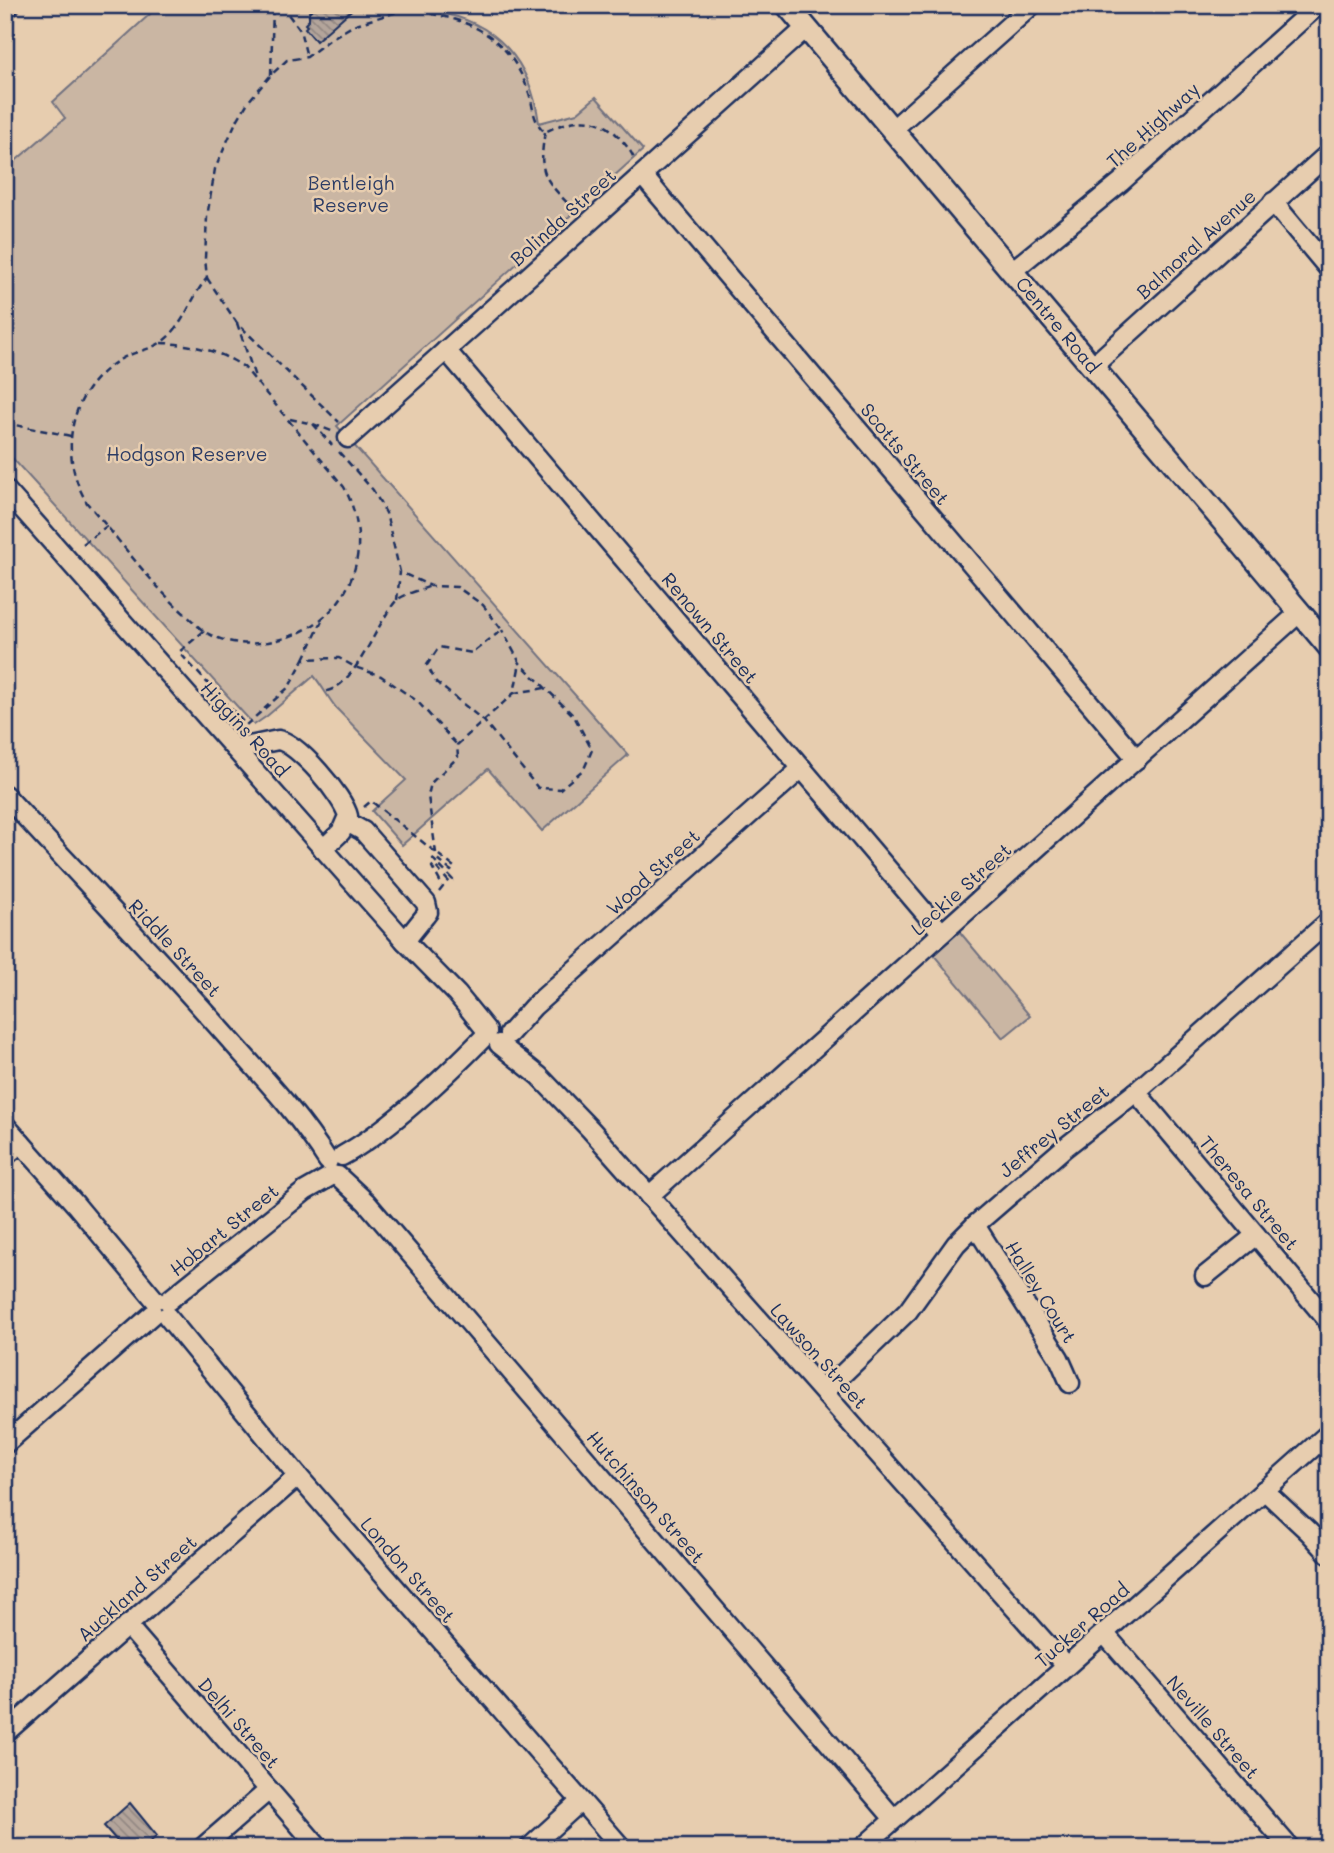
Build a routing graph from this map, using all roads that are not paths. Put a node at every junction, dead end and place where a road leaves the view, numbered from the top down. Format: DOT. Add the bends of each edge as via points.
graph roads {
  1 [pos="786,5"];
  2 [pos="1032,5"];
  3 [pos="1318,5"];
  4 [pos="806,28"];
  5 [pos="892,130"];
  6 [pos="1329,153"];
  7 [pos="638,168"];
  8 [pos="1273,202"];
  9 [pos="1329,269"];
  10 [pos="1012,271"];
  11 [pos="446,350"];
  12 [pos="1093,366"];
  13 [pos="348,438"];
  14 [pos="5,489"];
  15 [pos="1300,612"];
  16 [pos="1329,647"];
  17 [pos="236,749"];
  18 [pos="1137,759"];
  19 [pos="802,768"];
  20 [pos="5,795"];
  21 [pos="347,822"];
  22 [pos="323,849"];
  23 [pos="1329,921"];
  24 [pos="942,933"];
  25 [pos="405,942"];
  26 [pos="498,1034"];
  27 [pos="1136,1091"];
  28 [pos="5,1125"];
  29 [pos="21,1143"];
  30 [pos="5,1156"];
  31 [pos="337,1166"];
  32 [pos="649,1196"];
  33 [pos="975,1224"];
  34 [pos="1256,1235"];
  35 [pos="1205,1276"];
  36 [pos="161,1308"];
  37 [pos="1329,1322"];
  38 [pos="1070,1382"];
  39 [pos="824,1392"];
  40 [pos="1329,1433"];
  41 [pos="5,1444"];
  42 [pos="298,1476"];
  43 [pos="1269,1486"];
  44 [pos="1329,1554"];
  45 [pos="127,1625"];
  46 [pos="1104,1633"];
  47 [pos="1066,1666"];
  48 [pos="5,1732"];
  49 [pos="268,1790"];
  50 [pos="582,1801"];
  51 [pos="894,1819"];
  52 [pos="202,1848"];
  53 [pos="319,1848"];
  54 [pos="529,1848"];
  55 [pos="622,1848"];
  56 [pos="862,1848"];
  57 [pos="1290,1848"];
  1 -- 4 [label="main road, Centre Road"];
  2 -- 5 [label="street"];
  3 -- 10 [label="street, The Highway" via="1121,182"];
  4 -- 5 [label="main road, Centre Road"];
  4 -- 7 [label="street, Bolinda Street"];
  5 -- 10 [label="main road, Centre Road"];
  6 -- 8 [label="street, Balmoral Avenue"];
  7 -- 11 [label="street, Bolinda Street"];
  7 -- 18 [label="street, Scotts Street"];
  8 -- 9 [label="street"];
  8 -- 12 [label="street, Balmoral Avenue"];
  10 -- 12 [label="main road, Centre Road"];
  11 -- 13 [label="street, Bolinda Street"];
  11 -- 19 [label="street, Renown Street"];
  12 -- 15 [label="main road, Centre Road"];
  14 -- 17 [label="street, Higgins Road"];
  15 -- 16 [label="main road, Centre Road"];
  15 -- 18 [label="street, Leckie Street"];
  17 -- 21 [label="street" via="278,740 292,744 342,802"];
  17 -- 22 [label="street, Higgins Road"];
  18 -- 24 [label="street, Leckie Street"];
  19 -- 24 [label="street, Renown Street"];
  19 -- 26 [label="street, Wood Street"];
  20 -- 31 [label="street, Riddle Street" via="167,968"];
  21 -- 22 [label="street"];
  21 -- 25 [label="street" via="363,831 426,903 428,912"];
  22 -- 25 [label="street, Higgins Road"];
  23 -- 27 [label="street, Jeffrey Street"];
  24 -- 32 [label="street, Leckie Street"];
  25 -- 26 [label="street, Higgins Road"];
  26 -- 31 [label="street, Hobart Street"];
  26 -- 32 [label="street, Lawson Street"];
  27 -- 33 [label="street, Jeffrey Street"];
  27 -- 34 [label="street, Theresa Street"];
  28 -- 29 [label="street, London Street"];
  29 -- 30 [label="street"];
  29 -- 36 [label="street, London Street"];
  31 -- 36 [label="street, Hobart Street"];
  31 -- 51 [label="street, Hutchinson Street"];
  32 -- 39 [label="street, Lawson Street"];
  33 -- 38 [label="street, Halley Court"];
  33 -- 39 [label="street, Jeffrey Street" via="916,1302"];
  34 -- 35 [label="street"];
  34 -- 37 [label="street, Theresa Street"];
  36 -- 41 [label="street, Hobart Street"];
  36 -- 42 [label="street, London Street"];
  39 -- 47 [label="street, Lawson Street"];
  40 -- 43 [label="street, Tucker Road"];
  42 -- 45 [label="street, Auckland Street"];
  42 -- 50 [label="street, London Street"];
  43 -- 44 [label="street"];
  43 -- 46 [label="street, Tucker Road"];
  45 -- 48 [label="street, Auckland Street"];
  45 -- 49 [label="street, Delhi Street"];
  46 -- 47 [label="street, Tucker Road"];
  46 -- 57 [label="street, Neville Street"];
  47 -- 51 [label="street, Tucker Road"];
  49 -- 52 [label="street"];
  49 -- 53 [label="street, Delhi Street"];
  50 -- 54 [label="street"];
  50 -- 55 [label="street, London Street"];
  51 -- 56 [label="street, Tucker Road"];
}
